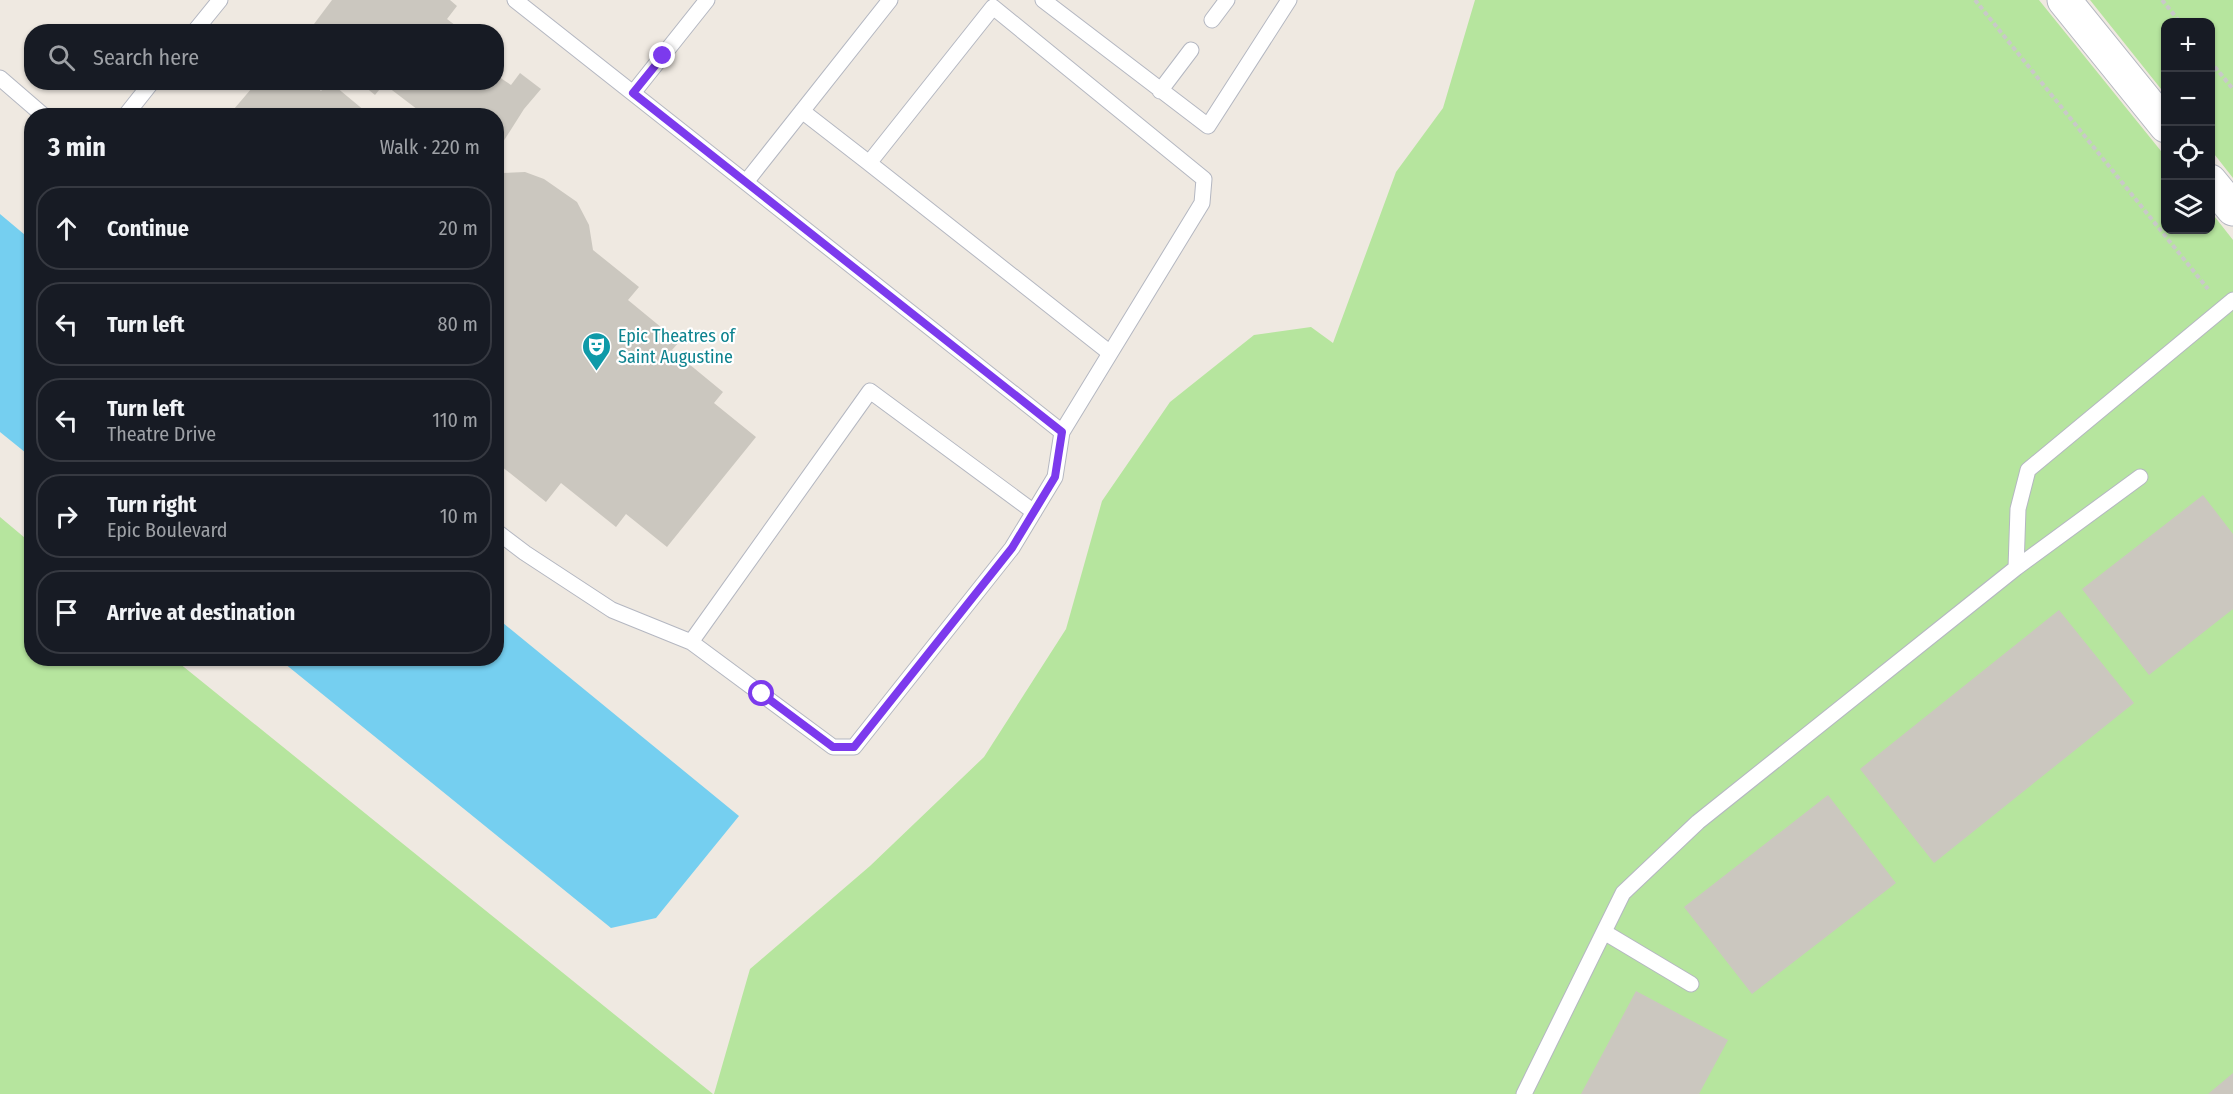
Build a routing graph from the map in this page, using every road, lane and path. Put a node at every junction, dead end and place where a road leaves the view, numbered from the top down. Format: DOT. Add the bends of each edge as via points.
graph roads {
  1 [pos="220,0"];
  2 [pos="515,0"];
  3 [pos="707,0"];
  4 [pos="890,0"];
  5 [pos="1043,0"];
  6 [pos="1227,0"];
  7 [pos="1289,0"];
  8 [pos="1975,0"];
  9 [pos="2064,0"];
  10 [pos="2162,0"];
  11 [pos="2177,18"];
  12 [pos="1212,20"];
  13 [pos="200,24"];
  14 [pos="1191,50"];
  15 [pos="2215,66"];
  16 [pos="0,78"];
  17 [pos="2233,88"];
  18 [pos="146,90"];
  19 [pos="1160,91"];
  20 [pos="633,93"];
  21 [pos="35,108"];
  22 [pos="131,108"];
  23 [pos="802,111"];
  24 [pos="2161,120"];
  25 [pos="869,163"];
  26 [pos="747,182"];
  27 [pos="2215,186"];
  28 [pos="2233,209"];
  29 [pos="2228,304"];
  30 [pos="1110,353"];
  31 [pos="1062,432"];
  32 [pos="2140,477"];
  33 [pos="1034,512"];
  34 [pos="504,537"];
  35 [pos="2016,568"];
  36 [pos="691,642"];
  37 [pos="1604,932"];
  38 [pos="1691,984"];
  39 [pos="1524,1094"];
  1 -- 13 [label="lane"];
  2 -- 20 [label="lane"];
  3 -- 20 [label="lane"];
  4 -- 23 [label="lane"];
  5 -- 19 [label="lane"];
  6 -- 12 [label="lane"];
  7 -- 19 [label="lane" via="1208,126"];
  8 -- 29 [label="path"];
  9 -- 24 [label="street"];
  10 -- 11 [label="path"];
  14 -- 19 [label="lane"];
  15 -- 17 [label="path"];
  16 -- 21 [label="lane"];
  18 -- 22 [label="lane"];
  20 -- 26 [label="lane"];
  23 -- 25 [label="lane"];
  23 -- 26 [label="lane"];
  25 -- 30 [label="lane"];
  25 -- 30 [label="lane" via="993,7 1204,179 1202,203"];
  26 -- 31 [label="lane"];
  27 -- 28 [label="street"];
  29 -- 35 [label="lane" via="2028,470 2018,509"];
  30 -- 31 [label="lane"];
  31 -- 33 [label="lane" via="1055,477"];
  32 -- 35 [label="lane"];
  33 -- 36 [label="lane" via="1004,558 854,747 833,747"];
  33 -- 36 [label="lane" via="870,391"];
  34 -- 36 [label="lane" via="612,610"];
  35 -- 37 [label="lane" via="1698,822 1623,893"];
  37 -- 38 [label="lane"];
  37 -- 39 [label="lane"];
}
